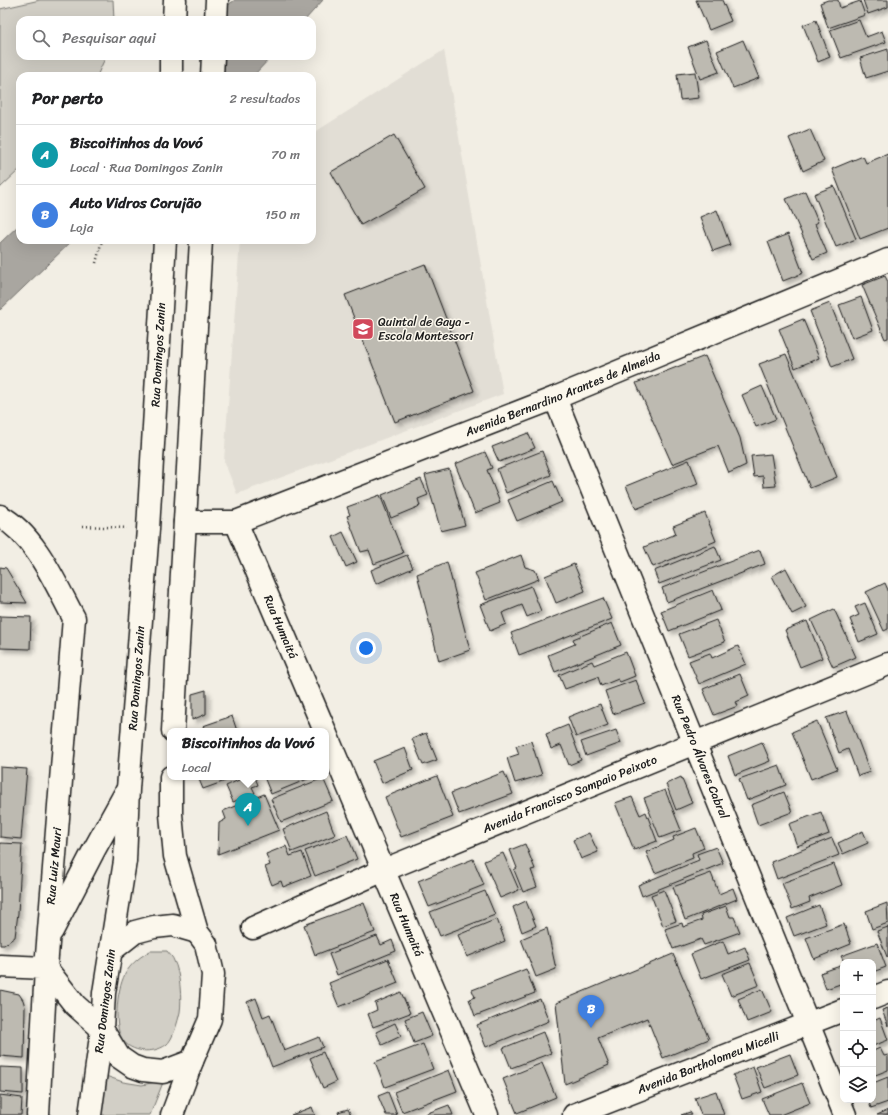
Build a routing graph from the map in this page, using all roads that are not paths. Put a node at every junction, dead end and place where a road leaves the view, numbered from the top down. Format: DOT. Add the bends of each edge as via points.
graph roads {
  1 [pos="175,0"];
  2 [pos="218,0"];
  3 [pos="174,16"];
  4 [pos="216,16"];
  5 [pos="213,60"];
  6 [pos="212,72"];
  7 [pos="165,244"];
  8 [pos="201,244"];
  9 [pos="888,260"];
  10 [pos="555,398"];
  11 [pos="0,516"];
  12 [pos="185,522"];
  13 [pos="236,522"];
  14 [pos="888,664"];
  15 [pos="174,728"];
  16 [pos="324,728"];
  17 [pos="329,741"];
  18 [pos="694,743"];
  19 [pos="171,780"];
  20 [pos="128,789"];
  21 [pos="384,870"];
  22 [pos="252,928"];
  23 [pos="197,932"];
  24 [pos="48,939"];
  25 [pos="111,951"];
  26 [pos="0,966"];
  27 [pos="46,968"];
  28 [pos="888,992"];
  29 [pos="876,997"];
  30 [pos="840,1011"];
  31 [pos="807,1024"];
  32 [pos="102,1029"];
  33 [pos="192,1060"];
  34 [pos="38,1115"];
  35 [pos="90,1115"];
  36 [pos="172,1115"];
  37 [pos="487,1115"];
  38 [pos="574,1115"];
  39 [pos="845,1115"];
  1 -- 3 [label="street"];
  2 -- 4 [label="street"];
  5 -- 6 [label="street"];
  7 -- 20 [label="street, Rua Domingos Zanin" via="148,529"];
  8 -- 12 [label="street"];
  9 -- 10 [label="street, Avenida Bernardino Arantes de Almeida"];
  10 -- 13 [label="street, Avenida Bernardino Arantes de Almeida"];
  10 -- 18 [label="street, Rua Pedro Álvares Cabral"];
  11 -- 24 [label="street, Rua Luiz Mauri" via="28,539 49,570 74,618"];
  12 -- 13 [label="street"];
  12 -- 15 [label="street"];
  13 -- 16 [label="street, Rua Humaitá"];
  14 -- 18 [label="street, Avenida Francisco Sampaio Peixoto"];
  17 -- 21 [label="street, Rua Humaitá"];
  18 -- 21 [label="street, Avenida Francisco Sampaio Peixoto"];
  18 -- 31 [label="street, Rua Pedro Álvares Cabral"];
  19 -- 23 [label="street" via="175,856"];
  20 -- 24 [label="street"];
  20 -- 25 [label="street, Rua Domingos Zanin" via="125,861"];
  21 -- 22 [label="street, Avenida Francisco Sampaio Peixoto"];
  21 -- 37 [label="street, Rua Humaitá"];
  23 -- 25 [label="street" via="173,926 154,927 135,932"];
  23 -- 33 [label="street" via="206,944 213,974 210,1019"];
  24 -- 27 [label="street, Rua Luiz Mauri"];
  25 -- 32 [label="street, Rua Domingos Zanin" via="104,993"];
  26 -- 27 [label="street"];
  27 -- 32 [label="street" via="75,1005"];
  27 -- 34 [label="street, Rua Luiz Mauri"];
  28 -- 29 [label="street"];
  30 -- 31 [label="street, Avenida Bartholomeu Micelli"];
  31 -- 38 [label="street, Avenida Bartholomeu Micelli"];
  31 -- 39 [label="street, Rua Pedro Álvares Cabral"];
  32 -- 33 [label="street" via="119,1057 143,1070 163,1072"];
  32 -- 35 [label="street, Rua Domingos Zanin"];
  33 -- 36 [label="street"];
}
